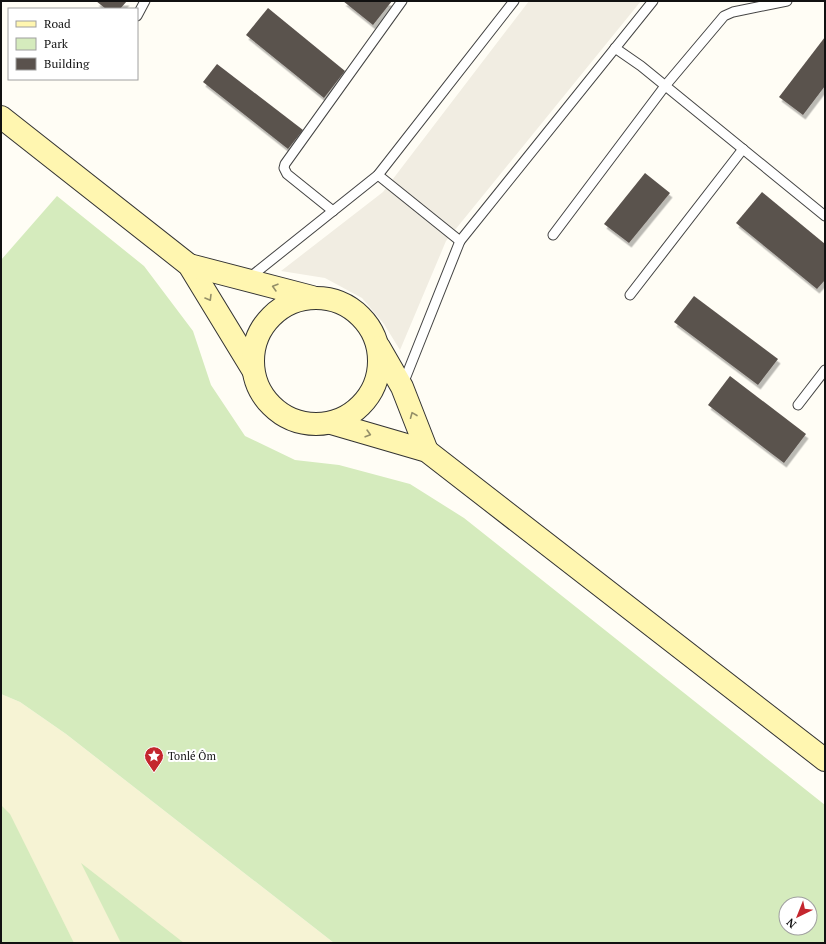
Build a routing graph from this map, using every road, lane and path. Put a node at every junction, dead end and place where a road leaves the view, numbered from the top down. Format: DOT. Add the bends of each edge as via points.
graph roads {
  1 [pos="145,1"];
  2 [pos="402,1"];
  3 [pos="514,1"];
  4 [pos="653,1"];
  5 [pos="787,1"];
  6 [pos="138,14"];
  7 [pos="615,48"];
  8 [pos="665,86"];
  9 [pos="1,117"];
  10 [pos="742,149"];
  11 [pos="378,175"];
  12 [pos="333,210"];
  13 [pos="825,216"];
  14 [pos="554,234"];
  15 [pos="460,241"];
  16 [pos="189,265"];
  17 [pos="247,279"];
  18 [pos="630,295"];
  19 [pos="312,298"];
  20 [pos="376,342"];
  21 [pos="253,370"];
  22 [pos="825,370"];
  23 [pos="402,387"];
  24 [pos="798,405"];
  25 [pos="331,423"];
  26 [pos="427,451"];
  27 [pos="825,760"];
  1 -- 6 [label="lane"];
  2 -- 12 [label="lane" via="285,164 284,168 288,174"];
  3 -- 11 [label="lane"];
  4 -- 7 [label="lane"];
  5 -- 8 [label="lane" via="724,16"];
  7 -- 8 [label="lane"];
  7 -- 15 [label="lane"];
  8 -- 10 [label="lane"];
  8 -- 14 [label="lane"];
  9 -- 16 [label="street"];
  10 -- 13 [label="lane"];
  10 -- 18 [label="lane"];
  11 -- 12 [label="lane"];
  11 -- 15 [label="lane"];
  12 -- 17 [label="lane"];
  15 -- 23 [label="lane"];
  16 -- 17 [label="street"];
  16 -- 21 [label="street, one-way"];
  19 -- 17 [label="street, one-way"];
  19 -- 20 [label="street" via="334,300 353,309 367,324"];
  19 -- 21 [label="street" via="292,302 274,313 261,329 254,349"];
  20 -- 23 [label="street"];
  20 -- 25 [label="street" via="380,363 375,383 365,401 350,415"];
  21 -- 25 [label="street" via="260,391 278,411 290,419 310,424"];
  22 -- 24 [label="lane"];
  26 -- 23 [label="street, one-way"];
  25 -- 26 [label="street, one-way"];
  26 -- 27 [label="street"];
}
